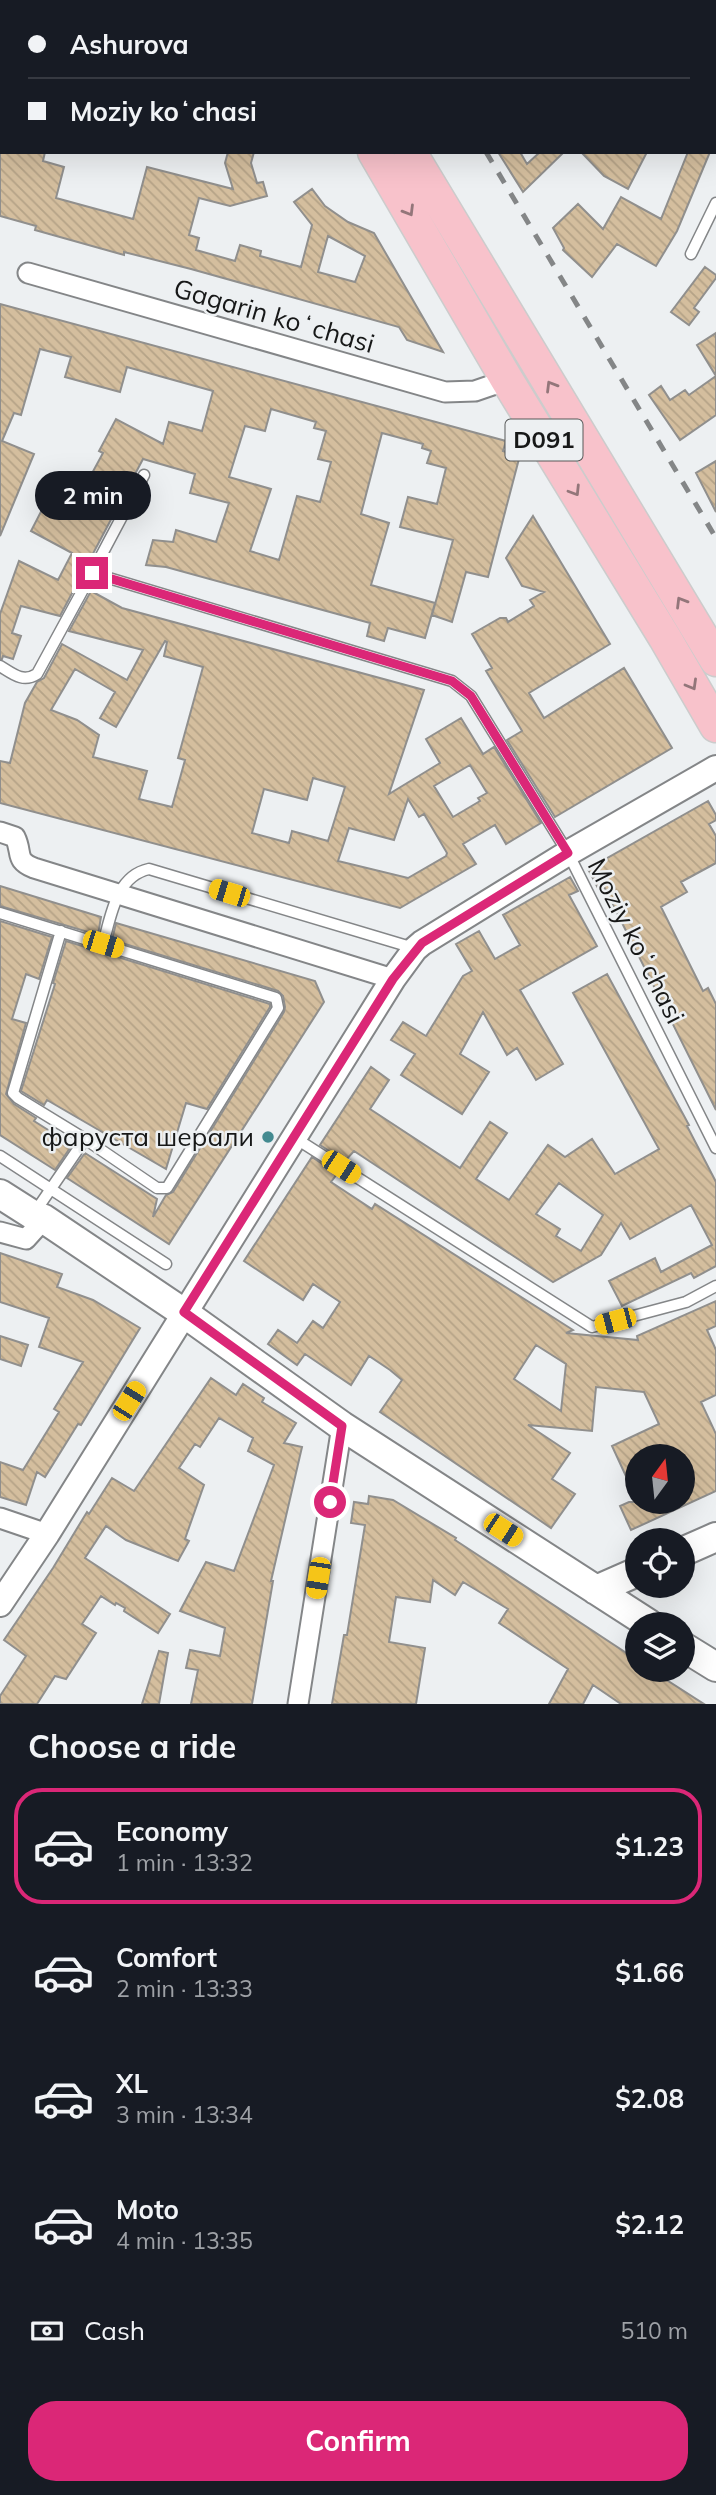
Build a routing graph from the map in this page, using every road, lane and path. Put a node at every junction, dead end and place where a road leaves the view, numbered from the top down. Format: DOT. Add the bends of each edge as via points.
graph roads {
  1 [pos="375,154"];
  2 [pos="411,154"];
  3 [pos="716,203"];
  4 [pos="691,254"];
  5 [pos="28,273"];
  6 [pos="507,380"];
  7 [pos="144,475"];
  8 [pos="92,573"];
  9 [pos="716,660"];
  10 [pos="0,666"];
  11 [pos="716,726"];
  12 [pos="716,768"];
  13 [pos="0,832"];
  14 [pos="568,853"];
  15 [pos="119,893"];
  16 [pos="0,913"];
  17 [pos="61,931"];
  18 [pos="103,944"];
  19 [pos="415,949"];
  20 [pos="393,979"];
  21 [pos="295,1138"];
  22 [pos="85,1139"];
  23 [pos="716,1148"];
  24 [pos="0,1156"];
  25 [pos="51,1190"];
  26 [pos="0,1194"];
  27 [pos="39,1217"];
  28 [pos="0,1231"];
  29 [pos="166,1264"];
  30 [pos="716,1286"];
  31 [pos="184,1312"];
  32 [pos="342,1426"];
  33 [pos="0,1518"];
  34 [pos="47,1534"];
  35 [pos="716,1537"];
  36 [pos="695,1546"];
  37 [pos="625,1577"];
  38 [pos="596,1590"];
  39 [pos="0,1604"];
  40 [pos="630,1612"];
  41 [pos="695,1654"];
  42 [pos="716,1667"];
  43 [pos="298,1704"];
  1 -- 6 [label="highway, D091, one-way"];
  9 -- 2 [label="highway, D091, one-way"];
  3 -- 4 [label="lane"];
  5 -- 6 [label="street, Gagarin koʻchasi" via="445,392 475,391"];
  6 -- 11 [label="highway, D091, one-way"];
  7 -- 8 [label="lane"];
  8 -- 10 [label="lane" via="37,674 20,678"];
  8 -- 14 [label="lane, Moziy koʻchasi" via="452,681 471,696"];
  12 -- 14 [label="street"];
  13 -- 15 [label="street" via="15,837 23,863"];
  14 -- 19 [label="street"];
  14 -- 23 [label="lane, Moziy koʻchasi"];
  15 -- 18 [label="lane"];
  15 -- 19 [label="lane" via="131,876 149,869"];
  15 -- 20 [label="street"];
  16 -- 17 [label="lane"];
  17 -- 18 [label="lane"];
  17 -- 22 [label="lane" via="13,1093"];
  18 -- 22 [label="lane" via="276,998 278,1008 167,1188 157,1188"];
  19 -- 20 [label="street"];
  20 -- 21 [label="street"];
  21 -- 30 [label="lane" via="592,1327 686,1302"];
  21 -- 31 [label="street"];
  22 -- 25 [label="lane"];
  24 -- 25 [label="lane"];
  25 -- 27 [label="lane"];
  25 -- 29 [label="lane"];
  26 -- 27 [label="main road"];
  27 -- 28 [label="street" via="26,1239"];
  27 -- 31 [label="main road"];
  31 -- 32 [label="main road"];
  31 -- 34 [label="street"];
  32 -- 38 [label="main road"];
  32 -- 43 [label="street"];
  33 -- 34 [label="street"];
  34 -- 39 [label="street"];
  35 -- 36 [label="main road"];
  37 -- 38 [label="main road"];
  38 -- 40 [label="main road"];
  41 -- 42 [label="main road"];
}
